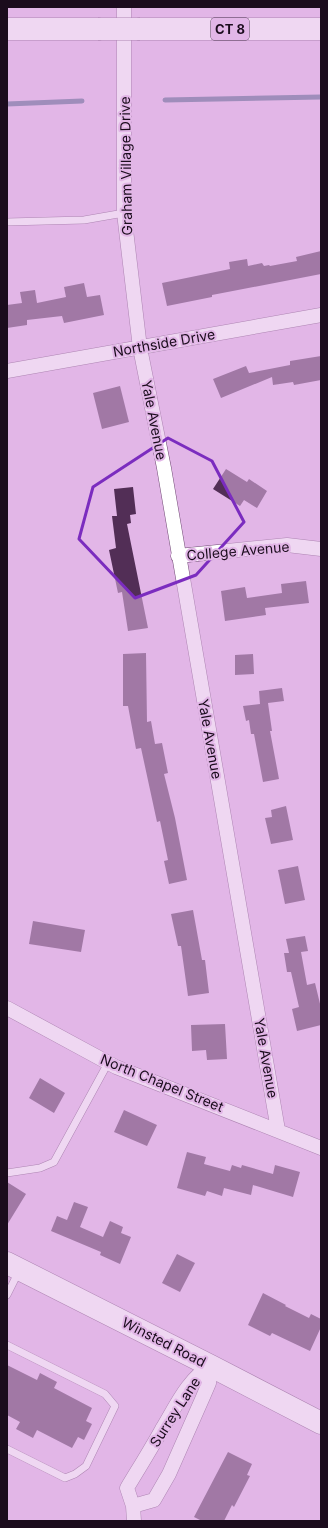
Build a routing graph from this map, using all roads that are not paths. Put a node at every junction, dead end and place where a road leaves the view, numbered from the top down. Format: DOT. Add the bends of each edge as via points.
graph roads {
  1 [pos="124,7"];
  2 [pos="7,29"];
  3 [pos="321,29"];
  4 [pos="124,213"];
  5 [pos="7,222"];
  6 [pos="321,315"];
  7 [pos="140,348"];
  8 [pos="7,371"];
  9 [pos="321,549"];
  10 [pos="178,556"];
  11 [pos="7,1008"];
  12 [pos="108,1063"];
  13 [pos="278,1130"];
  14 [pos="321,1148"];
  15 [pos="7,1173"];
  16 [pos="13,1266"];
  17 [pos="7,1295"];
  18 [pos="7,1345"];
  19 [pos="211,1366"];
  20 [pos="321,1423"];
  21 [pos="7,1449"];
  22 [pos="133,1506"];
  23 [pos="134,1521"];
  1 -- 4 [label="street, Graham Village Drive"];
  2 -- 3 [label="main road, CT 8, bridge"];
  4 -- 5 [label="lane" via="84,220"];
  4 -- 7 [label="street, Graham Village Drive"];
  6 -- 7 [label="street, Northside Drive"];
  7 -- 8 [label="street, Northside Drive"];
  7 -- 10 [label="street, Yale Avenue" via="164,468"];
  9 -- 10 [label="street, College Avenue" via="287,546"];
  10 -- 13 [label="street, Yale Avenue"];
  11 -- 12 [label="street, North Chapel Street"];
  12 -- 13 [label="street, North Chapel Street"];
  12 -- 15 [label="lane" via="54,1162 40,1168"];
  13 -- 14 [label="street, North Chapel Street"];
  16 -- 17 [label="lane"];
  16 -- 19 [label="main road, Winsted Road"];
  18 -- 21 [label="lane" via="105,1394 115,1406 86,1466 65,1478"];
  19 -- 20 [label="main road, Winsted Road"];
  19 -- 22 [label="street, Surrey Lane" via="204,1370 185,1392 127,1488"];
  19 -- 22 [label="street, Surrey Lane" via="209,1383 169,1474 154,1500"];
  22 -- 23 [label="street, Surrey Lane"];
}
